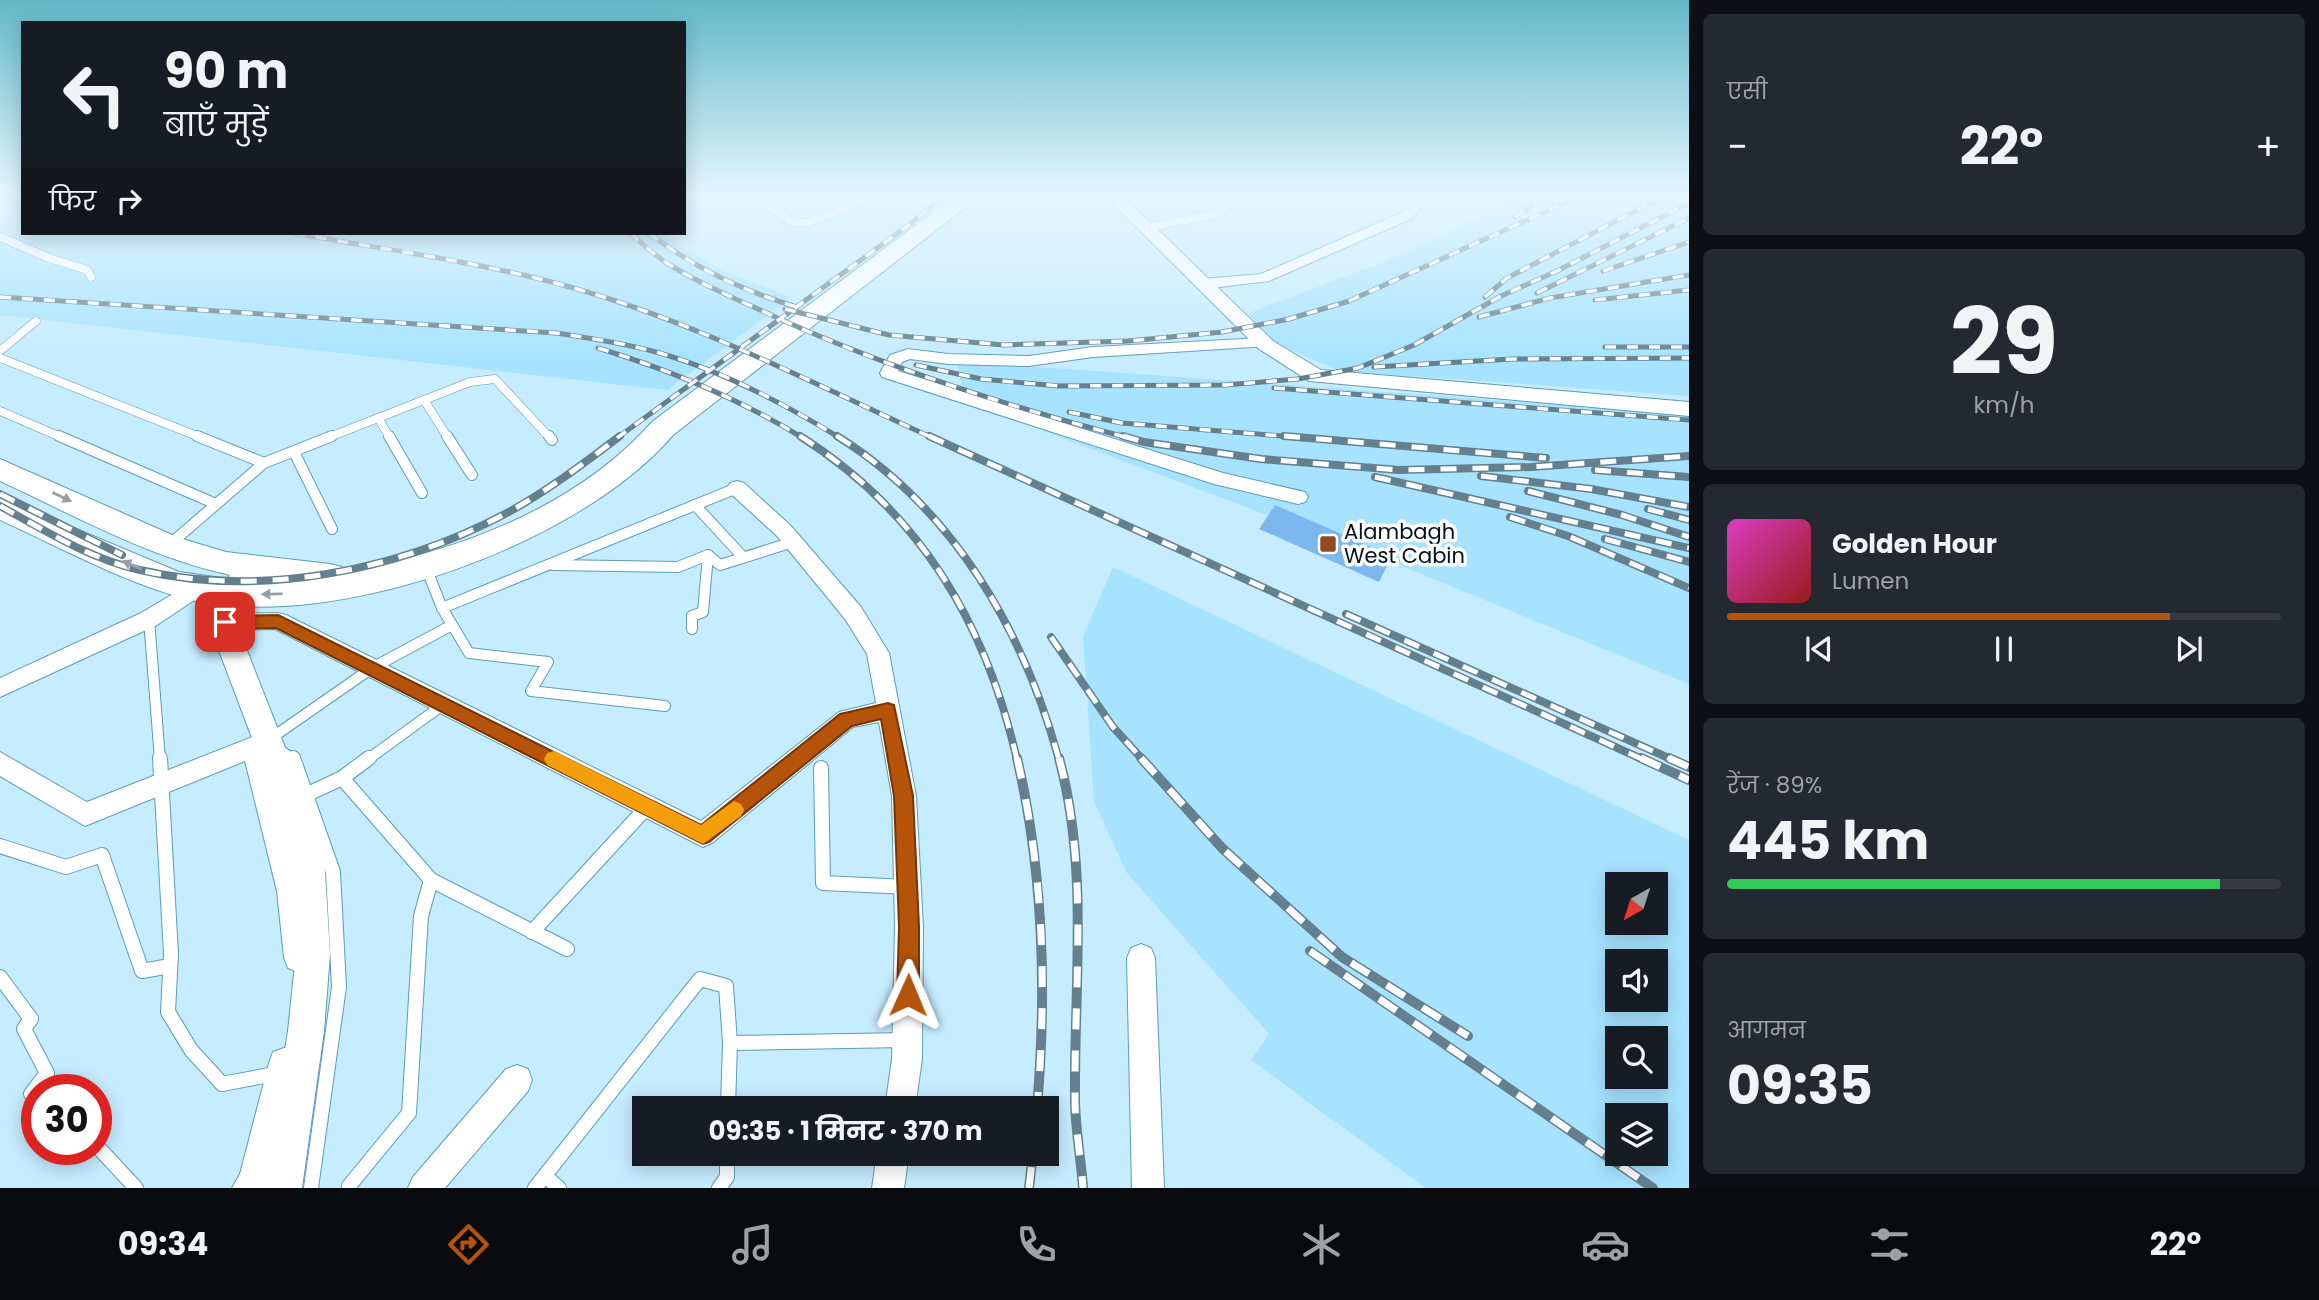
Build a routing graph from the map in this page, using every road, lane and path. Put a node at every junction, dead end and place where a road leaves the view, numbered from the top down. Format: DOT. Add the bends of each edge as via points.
graph roads {
  1 [pos="34,251"];
  2 [pos="884,251"];
  3 [pos="898,251"];
  4 [pos="1169,251"];
  5 [pos="1325,251"];
  6 [pos="91,277"];
  7 [pos="1203,284"];
  8 [pos="828,301"];
  9 [pos="36,321"];
  10 [pos="1263,343"];
  11 [pos="0,351"];
  12 [pos="0,358"];
  13 [pos="424,400"];
  14 [pos="1689,409"];
  15 [pos="0,411"];
  16 [pos="378,418"];
  17 [pos="663,428"];
  18 [pos="552,440"];
  19 [pos="294,452"];
  20 [pos="264,463"];
  21 [pos="0,469"];
  22 [pos="472,475"];
  23 [pos="737,488"];
  24 [pos="422,493"];
  25 [pos="1298,498"];
  26 [pos="216,504"];
  27 [pos="695,505"];
  28 [pos="0,508"];
  29 [pos="332,529"];
  30 [pos="793,542"];
  31 [pos="168,546"];
  32 [pos="709,555"];
  33 [pos="743,557"];
  34 [pos="425,565"];
  35 [pos="547,565"];
  36 [pos="242,579"];
  37 [pos="195,589"];
  38 [pos="442,608"];
  39 [pos="149,619"];
  40 [pos="225,622"];
  41 [pos="452,625"];
  42 [pos="692,629"];
  43 [pos="372,668"];
  44 [pos="0,688"];
  45 [pos="444,704"];
  46 [pos="665,706"];
  47 [pos="888,710"];
  48 [pos="260,743"];
  49 [pos="0,763"];
  50 [pos="821,768"];
  51 [pos="342,778"];
  52 [pos="162,782"];
  53 [pos="308,794"];
  54 [pos="647,807"];
  55 [pos="0,846"];
  56 [pos="431,880"];
  57 [pos="908,887"];
  58 [pos="532,932"];
  59 [pos="567,949"];
  60 [pos="1141,958"];
  61 [pos="170,966"];
  62 [pos="0,977"];
  63 [pos="306,1031"];
  64 [pos="907,1040"];
  65 [pos="730,1043"];
  66 [pos="283,1073"];
  67 [pos="46,1074"];
  68 [pos="517,1080"];
  69 [pos="729,1096"];
  70 [pos="901,1096"];
  71 [pos="112,1162"];
  72 [pos="727,1166"];
  73 [pos="891,1166"];
  74 [pos="540,1182"];
  75 [pos="349,1186"];
  76 [pos="136,1188"];
  77 [pos="248,1188"];
  78 [pos="282,1188"];
  79 [pos="311,1188"];
  80 [pos="424,1188"];
  81 [pos="559,1188"];
  82 [pos="719,1188"];
  83 [pos="888,1188"];
  84 [pos="1148,1188"];
  1 -- 6 [label="lane" via="87,270"];
  2 -- 8 [label="main road" via="844,282"];
  3 -- 8 [label="main road"];
  4 -- 7 [label="street"];
  5 -- 7 [label="street" via="1264,278"];
  7 -- 10 [label="street"];
  8 -- 17 [label="main road"];
  9 -- 11 [label="lane"];
  10 -- 14 [label="street" via="1316,376"];
  10 -- 25 [label="street" via="1093,352 1029,361 908,354 896,359 888,373 1222,479"];
  12 -- 20 [label="lane"];
  13 -- 16 [label="lane"];
  13 -- 18 [label="lane" via="470,382 495,379"];
  13 -- 22 [label="lane"];
  15 -- 26 [label="lane"];
  16 -- 19 [label="lane"];
  16 -- 24 [label="lane"];
  17 -- 34 [label="main road" via="649,446 543,522 502,541"];
  17 -- 36 [label="main road" via="641,438 541,510 497,530 340,577"];
  19 -- 20 [label="lane"];
  19 -- 29 [label="lane"];
  20 -- 26 [label="lane"];
  21 -- 31 [label="main road, one-way"];
  23 -- 27 [label="lane"];
  23 -- 30 [label="street"];
  26 -- 31 [label="lane"];
  27 -- 33 [label="lane"];
  27 -- 35 [label="lane"];
  37 -- 28 [label="main road, one-way"];
  30 -- 33 [label="lane"];
  30 -- 47 [label="street" via="853,613 878,653"];
  31 -- 36 [label="main road" via="226,564"];
  32 -- 33 [label="lane" via="720,565"];
  32 -- 35 [label="lane" via="678,567"];
  32 -- 42 [label="lane" via="703,612 692,616"];
  34 -- 36 [label="main road, one-way" via="322,590"];
  34 -- 38 [label="lane"];
  35 -- 38 [label="lane"];
  36 -- 37 [label="main road"];
  36 -- 40 [label="street"];
  37 -- 39 [label="street"];
  38 -- 41 [label="lane"];
  39 -- 44 [label="street"];
  39 -- 52 [label="lane"];
  40 -- 43 [label="street" via="278,621"];
  40 -- 48 [label="street"];
  41 -- 43 [label="lane"];
  41 -- 46 [label="lane" via="469,653 548,662 531,691"];
  43 -- 45 [label="street"];
  43 -- 48 [label="lane"];
  45 -- 51 [label="lane"];
  45 -- 54 [label="street"];
  47 -- 54 [label="street" via="847,719 703,835"];
  47 -- 57 [label="street" via="904,796"];
  48 -- 52 [label="street"];
  48 -- 53 [label="lane" via="293,758"];
  48 -- 63 [label="street" via="284,782 307,855 313,954"];
  48 -- 66 [label="street" via="290,891 298,960"];
  49 -- 52 [label="street" via="85,814"];
  50 -- 57 [label="lane" via="823,884"];
  51 -- 53 [label="lane"];
  51 -- 56 [label="lane"];
  52 -- 61 [label="lane"];
  53 -- 79 [label="lane" via="333,872 340,987"];
  54 -- 58 [label="lane"];
  55 -- 61 [label="lane" via="66,867 102,855 142,971"];
  56 -- 58 [label="lane"];
  56 -- 75 [label="lane" via="421,916 409,1113"];
  57 -- 64 [label="street"];
  58 -- 59 [label="lane"];
  60 -- 84 [label="street"];
  61 -- 66 [label="lane" via="168,1012 191,1050 222,1084"];
  62 -- 67 [label="lane" via="31,1020 24,1029"];
  63 -- 78 [label="street"];
  64 -- 65 [label="lane"];
  64 -- 70 [label="street"];
  65 -- 69 [label="lane"];
  65 -- 74 [label="lane" via="726,986 700,979"];
  66 -- 77 [label="street" via="253,1184"];
  68 -- 80 [label="street"];
  71 -- 76 [label="lane"];
  72 -- 82 [label="lane" via="727,1177"];
  73 -- 83 [label="street"];
  74 -- 81 [label="lane"];
}
